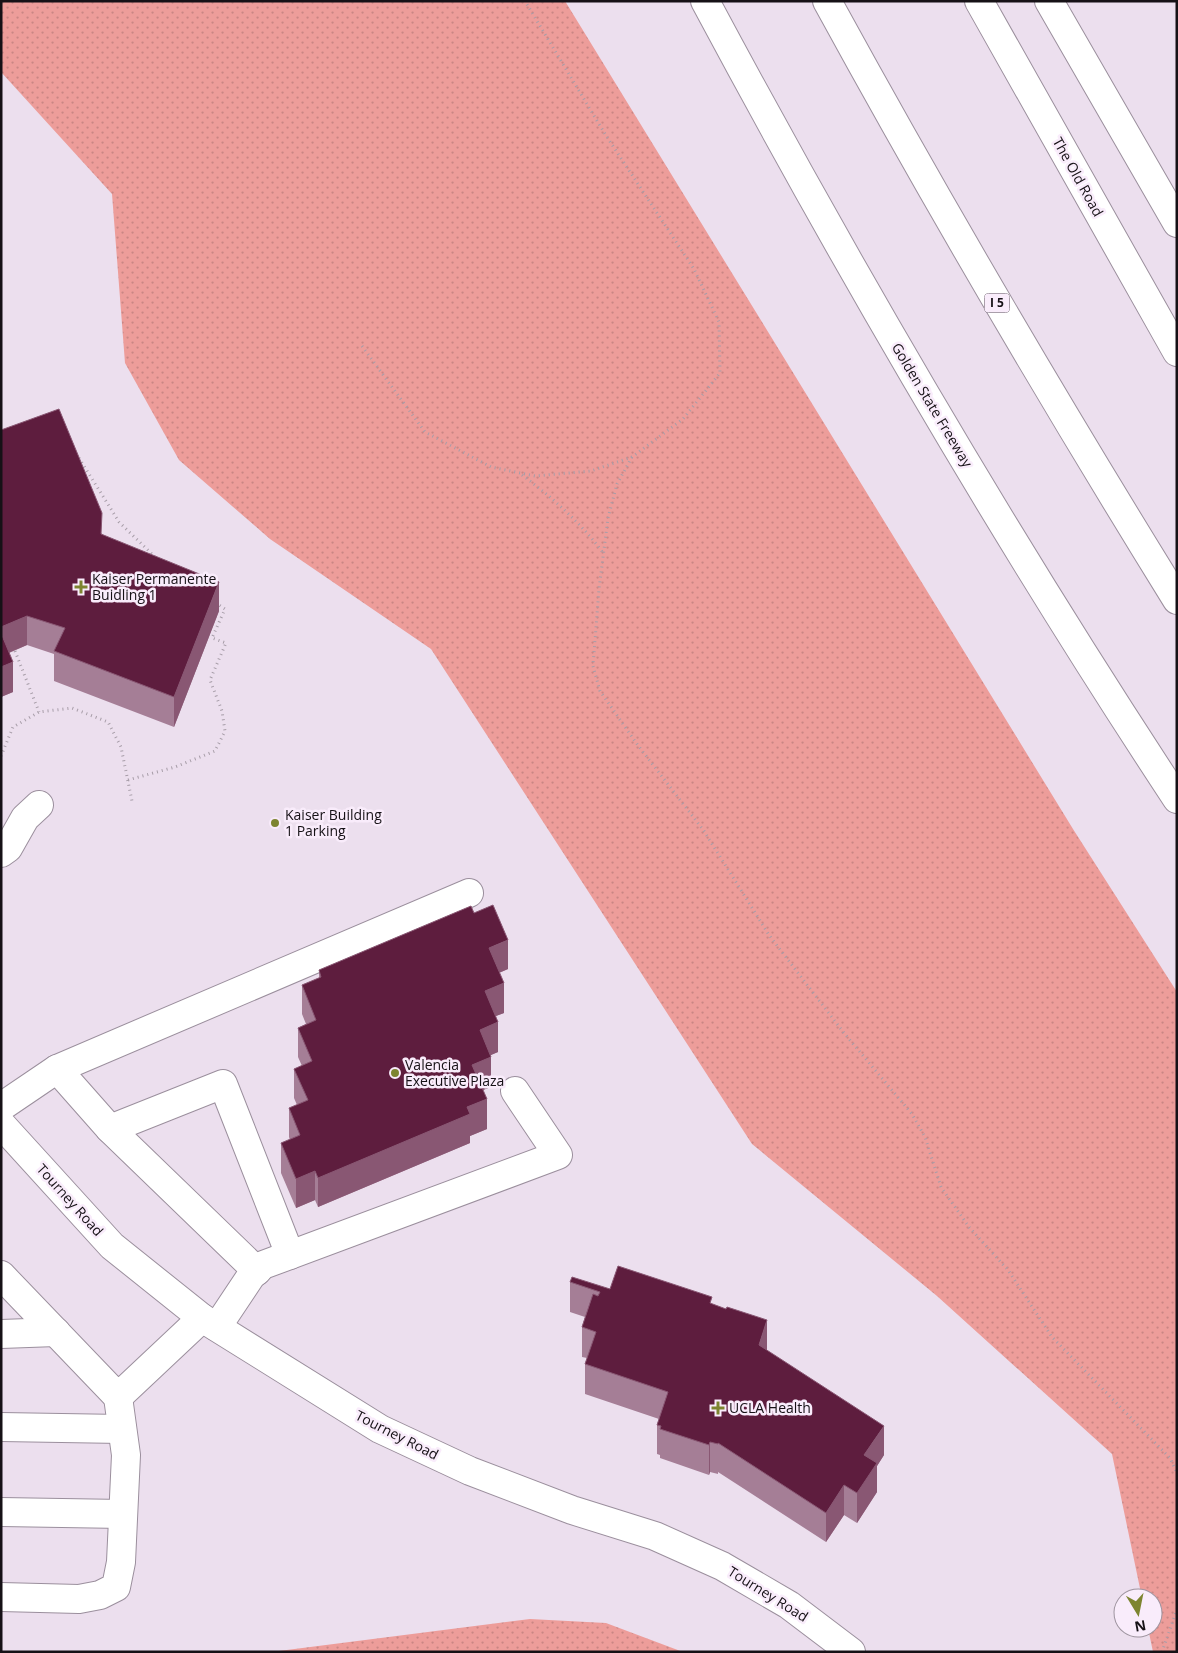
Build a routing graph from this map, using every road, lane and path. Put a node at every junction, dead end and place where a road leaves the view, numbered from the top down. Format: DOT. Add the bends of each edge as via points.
graph roads {
  1 [pos="525,1"];
  2 [pos="705,1"];
  3 [pos="827,1"];
  4 [pos="979,1"];
  5 [pos="1049,1"];
  6 [pos="1177,223"];
  7 [pos="362,346"];
  8 [pos="1177,352"];
  9 [pos="75,453"];
  10 [pos="632,457"];
  11 [pos="520,473"];
  12 [pos="604,554"];
  13 [pos="158,560"];
  14 [pos="209,599"];
  15 [pos="1177,600"];
  16 [pos="15,651"];
  17 [pos="40,712"];
  18 [pos="1,756"];
  19 [pos="128,780"];
  20 [pos="1177,799"];
  21 [pos="132,801"];
  22 [pos="39,805"];
  23 [pos="1,853"];
  24 [pos="469,893"];
  25 [pos="57,1069"];
  26 [pos="515,1091"];
  27 [pos="1,1107"];
  28 [pos="1,1124"];
  29 [pos="110,1129"];
  30 [pos="290,1255"];
  31 [pos="257,1271"];
  32 [pos="1,1275"];
  33 [pos="210,1323"];
  34 [pos="56,1332"];
  35 [pos="1,1334"];
  36 [pos="118,1397"];
  37 [pos="1,1427"];
  38 [pos="122,1429"];
  39 [pos="1177,1474"];
  40 [pos="1,1512"];
  41 [pos="123,1514"];
  42 [pos="1,1597"];
  43 [pos="1177,1609"];
  44 [pos="852,1652"];
  45 [pos="1162,1652"];
  1 -- 10 [label="path" via="605,134 694,268 719,322 720,373 683,419"];
  2 -- 20 [label="main road, Golden State Freeway" via="779,140 989,503"];
  3 -- 15 [label="main road, I 5" via="975,265"];
  4 -- 8 [label="main road, The Old Road"];
  5 -- 6 [label="main road"];
  7 -- 11 [label="path" via="425,432 491,467"];
  9 -- 13 [label="path" via="118,522"];
  10 -- 11 [label="path" via="590,471 535,476"];
  10 -- 12 [label="path" via="617,484 608,518"];
  11 -- 12 [label="path" via="566,511"];
  12 -- 39 [label="path" via="593,666 600,691 704,831 769,935 844,1033 912,1114 925,1137 941,1187 969,1227 1008,1270 1052,1337 1170,1458"];
  14 -- 19 [label="path" via="225,609 212,638 226,643 210,680 222,711 225,731 215,751 175,767"];
  16 -- 17 [label="path"];
  17 -- 18 [label="path" via="13,727"];
  17 -- 19 [label="path" via="72,708 108,722 122,747"];
  19 -- 21 [label="path"];
  22 -- 23 [label="main road" via="25,818 8,848"];
  24 -- 25 [label="main road"];
  25 -- 27 [label="main road"];
  25 -- 29 [label="main road"];
  26 -- 30 [label="main road" via="558,1155"];
  28 -- 33 [label="main road, Tourney Road" via="112,1246"];
  29 -- 30 [label="main road" via="223,1084"];
  29 -- 31 [label="main road"];
  30 -- 31 [label="main road" via="263,1265"];
  31 -- 33 [label="main road"];
  32 -- 34 [label="main road"];
  33 -- 36 [label="main road"];
  33 -- 44 [label="main road, Tourney Road" via="398,1438 470,1471 572,1510 655,1536 722,1566 789,1604"];
  34 -- 35 [label="main road"];
  34 -- 36 [label="main road"];
  36 -- 38 [label="main road"];
  37 -- 38 [label="main road"];
  38 -- 41 [label="main road" via="126,1455"];
  40 -- 41 [label="main road"];
  41 -- 42 [label="main road" via="121,1562 116,1587 100,1595 79,1599"];
  43 -- 45 [label="path"];
}
